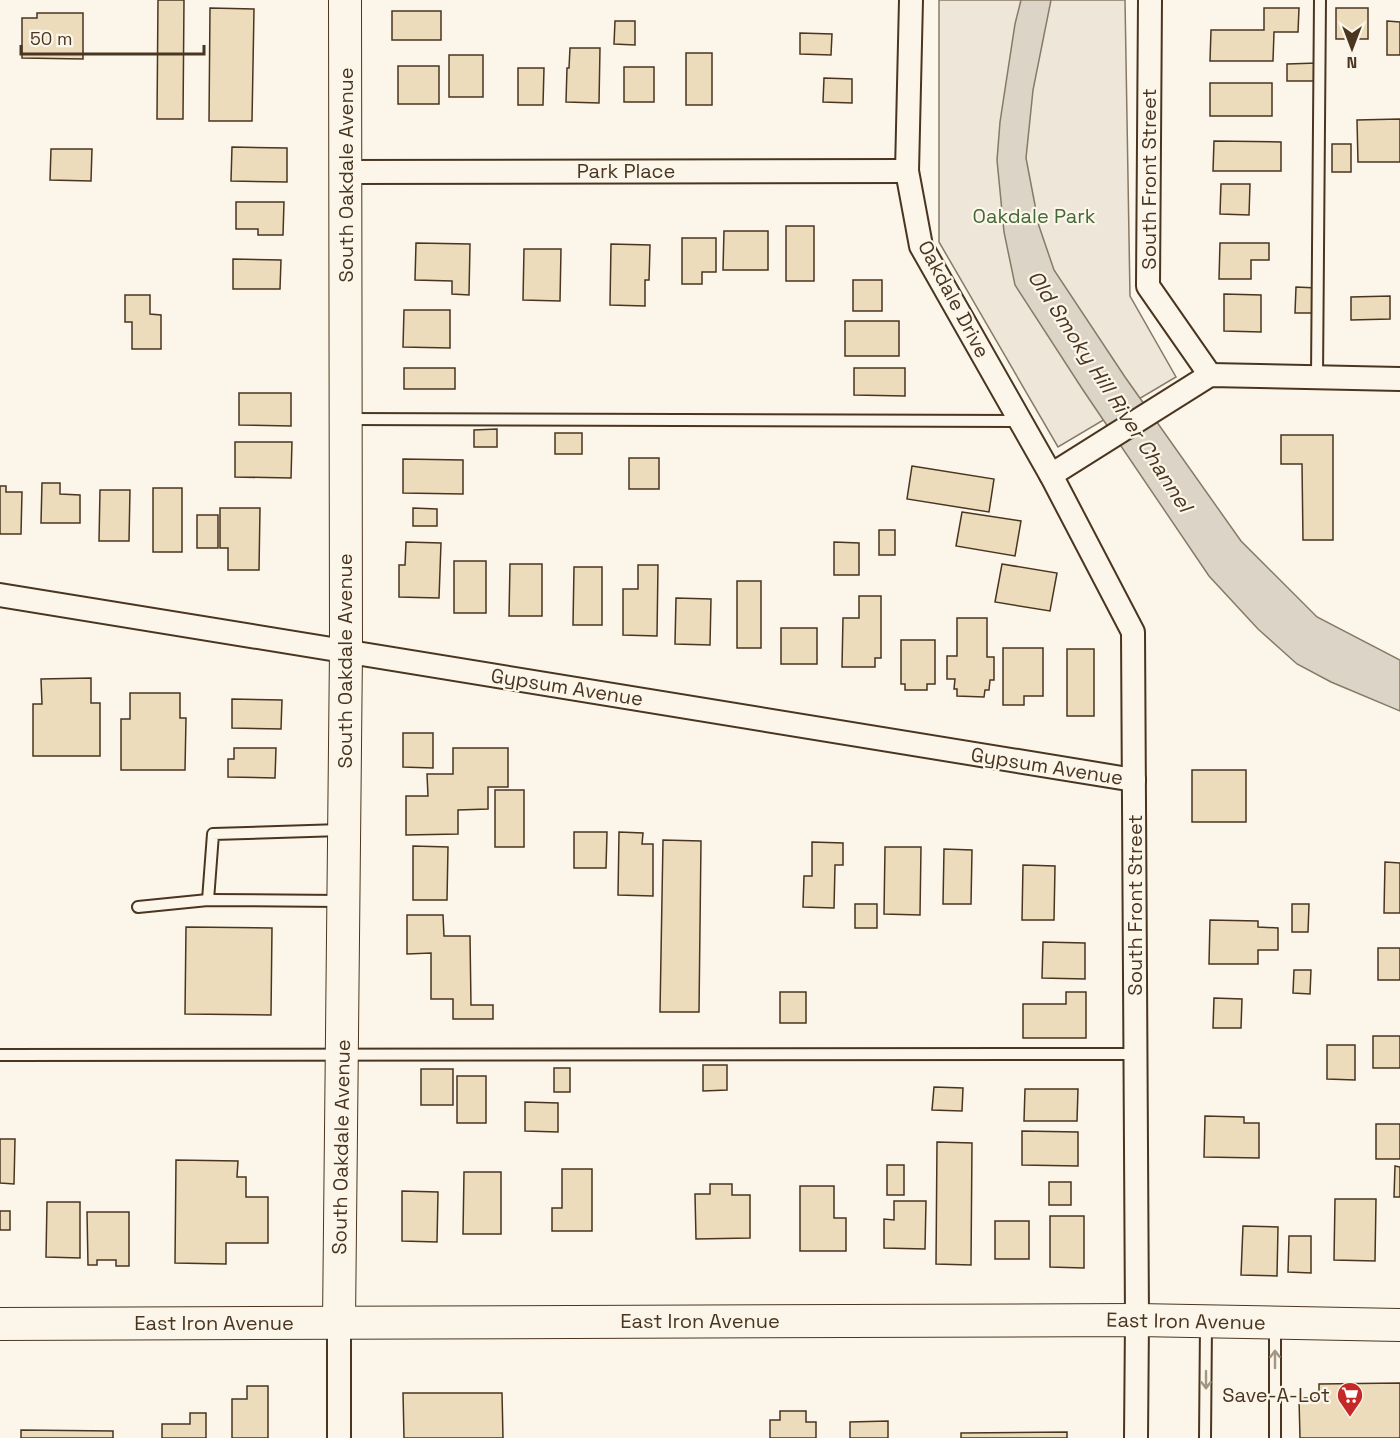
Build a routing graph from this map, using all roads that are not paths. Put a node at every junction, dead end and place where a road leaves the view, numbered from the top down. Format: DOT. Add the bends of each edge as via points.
graph roads {
  1 [pos="345,0"];
  2 [pos="911,0"];
  3 [pos="1150,0"];
  4 [pos="1320,0"];
  5 [pos="907,171"];
  6 [pos="346,172"];
  7 [pos="1210,375"];
  8 [pos="1317,377"];
  9 [pos="1400,379"];
  10 [pos="346,419"];
  11 [pos="1020,421"];
  12 [pos="1050,475"];
  13 [pos="0,595"];
  14 [pos="346,650"];
  15 [pos="1134,780"];
  16 [pos="344,830"];
  17 [pos="208,900"];
  18 [pos="343,901"];
  19 [pos="138,907"];
  20 [pos="1136,1054"];
  21 [pos="0,1055"];
  22 [pos="342,1055"];
  23 [pos="1137,1320"];
  24 [pos="1206,1321"];
  25 [pos="339,1323"];
  26 [pos="1275,1323"];
  27 [pos="0,1324"];
  28 [pos="1400,1325"];
  29 [pos="339,1438"];
  30 [pos="1136,1438"];
  31 [pos="1205,1438"];
  32 [pos="1275,1438"];
  1 -- 6 [label="street, South Oakdale Avenue"];
  2 -- 5 [label="street, Oakdale Drive"];
  3 -- 7 [label="street, South Front Street" via="1148,285"];
  4 -- 8 [label="lane"];
  5 -- 6 [label="street, Park Place"];
  5 -- 11 [label="street, Oakdale Drive" via="921,246"];
  6 -- 10 [label="street, South Oakdale Avenue"];
  7 -- 8 [label="street"];
  7 -- 12 [label="street"];
  8 -- 9 [label="street"];
  10 -- 11 [label="lane"];
  10 -- 14 [label="street, South Oakdale Avenue"];
  11 -- 12 [label="street, Oakdale Drive"];
  12 -- 15 [label="street, South Front Street" via="1133,632"];
  13 -- 14 [label="street, Gypsum Avenue"];
  14 -- 15 [label="street, Gypsum Avenue"];
  14 -- 16 [label="street, South Oakdale Avenue"];
  15 -- 20 [label="street, South Front Street"];
  16 -- 17 [label="lane" via="213,834"];
  16 -- 18 [label="street, South Oakdale Avenue"];
  17 -- 18 [label="lane"];
  17 -- 19 [label="lane"];
  18 -- 22 [label="street, South Oakdale Avenue"];
  20 -- 22 [label="lane"];
  20 -- 23 [label="street, South Front Street"];
  21 -- 22 [label="lane"];
  22 -- 25 [label="street, South Oakdale Avenue"];
  23 -- 24 [label="street, East Iron Avenue"];
  23 -- 25 [label="street, East Iron Avenue"];
  23 -- 30 [label="street, South Front Street"];
  24 -- 26 [label="street, East Iron Avenue"];
  24 -- 31 [label="lane, one-way"];
  25 -- 27 [label="street, East Iron Avenue"];
  25 -- 29 [label="street"];
  26 -- 28 [label="street, East Iron Avenue"];
  32 -- 26 [label="lane, one-way"];
}
